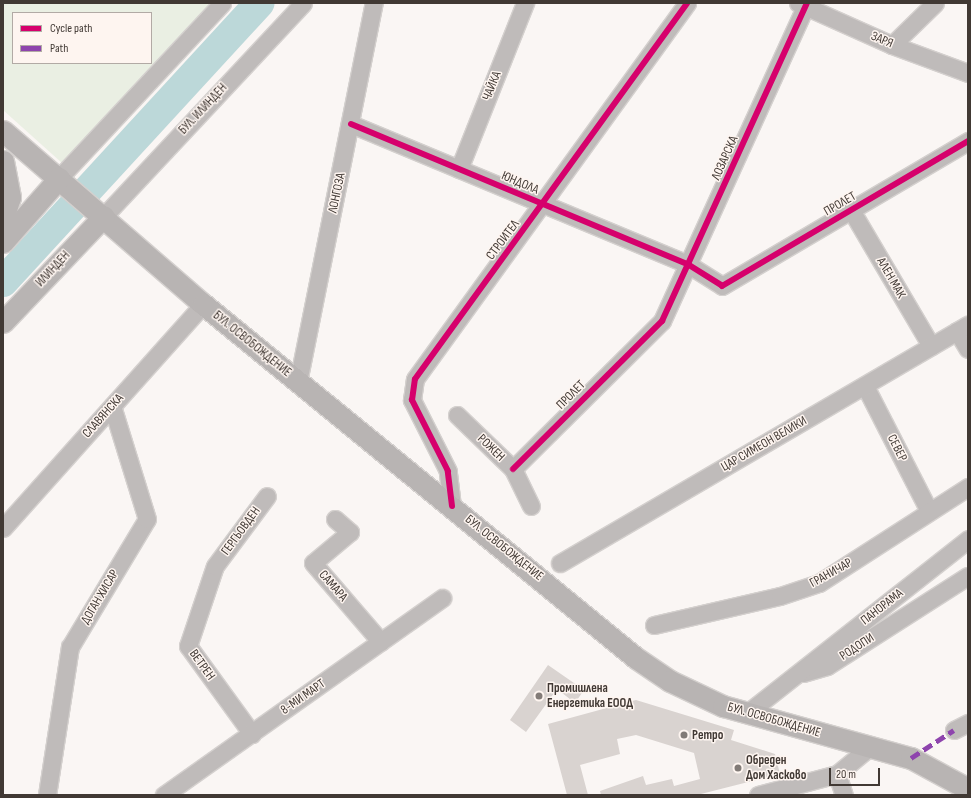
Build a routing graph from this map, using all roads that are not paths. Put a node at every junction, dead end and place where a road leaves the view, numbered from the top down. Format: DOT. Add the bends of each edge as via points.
graph roads {
  1 [pos="222,3"];
  2 [pos="303,3"];
  3 [pos="374,3"];
  4 [pos="525,3"];
  5 [pos="687,3"];
  6 [pos="935,3"];
  7 [pos="803,4"];
  8 [pos="892,45"];
  9 [pos="968,73"];
  10 [pos="352,124"];
  11 [pos="3,131"];
  12 [pos="968,141"];
  13 [pos="3,161"];
  14 [pos="459,169"];
  15 [pos="65,183"];
  16 [pos="544,204"];
  17 [pos="851,210"];
  18 [pos="101,213"];
  19 [pos="3,219"];
  20 [pos="3,242"];
  21 [pos="689,264"];
  22 [pos="722,286"];
  23 [pos="203,304"];
  24 [pos="662,321"];
  25 [pos="3,322"];
  26 [pos="963,328"];
  27 [pos="931,346"];
  28 [pos="968,349"];
  29 [pos="298,382"];
  30 [pos="865,386"];
  31 [pos="112,406"];
  32 [pos="457,415"];
  33 [pos="513,469"];
  34 [pos="968,488"];
  35 [pos="267,496"];
  36 [pos="452,506"];
  37 [pos="531,506"];
  38 [pos="929,511"];
  39 [pos="335,519"];
  40 [pos="3,528"];
  41 [pos="968,539"];
  42 [pos="560,563"];
  43 [pos="215,566"];
  44 [pos="968,576"];
  45 [pos="442,598"];
  46 [pos="654,625"];
  47 [pos="381,642"];
  48 [pos="796,675"];
  49 [pos="746,714"];
  50 [pos="252,734"];
  51 [pos="871,746"];
  52 [pos="837,774"];
  53 [pos="968,789"];
  54 [pos="46,795"];
  55 [pos="164,795"];
  56 [pos="758,795"];
  57 [pos="844,795"];
  1 -- 15 [label="street"];
  2 -- 18 [label="street, БУЛ. ИЛИНДЕН"];
  3 -- 10 [label="street, ЛОНГОЗА"];
  4 -- 14 [label="street, ЧАЙКА"];
  5 -- 16 [label="street, СТРОИТЕЛ"];
  6 -- 8 [label="street"];
  7 -- 8 [label="street, ЗАРЯ"];
  7 -- 21 [label="street, ЛОЗАРСКА"];
  8 -- 9 [label="street, ЗАРЯ"];
  10 -- 14 [label="street, ЮНДОЛА"];
  10 -- 29 [label="street, ЛОНГОЗА"];
  11 -- 15 [label="main road, БУЛ. ОСВОБОЖДЕНИЕ"];
  12 -- 17 [label="street, ПРОЛЕТ"];
  13 -- 19 [label="main road" via="10,197"];
  14 -- 16 [label="street, ЮНДОЛА"];
  15 -- 18 [label="main road, БУЛ. ОСВОБОЖДЕНИЕ"];
  15 -- 20 [label="main road"];
  16 -- 21 [label="street, ЮНДОЛА"];
  16 -- 36 [label="street, СТРОИТЕЛ" via="414,379 411,390 420,419 448,471"];
  17 -- 22 [label="street, ПРОЛЕТ"];
  17 -- 27 [label="street, АЛЕН МАК"];
  18 -- 23 [label="main road, БУЛ. ОСВОБОЖДЕНИЕ"];
  18 -- 25 [label="main road, ИЛИНДЕН"];
  21 -- 22 [label="street, ЮНДОЛА"];
  21 -- 24 [label="street, ЛОЗАРСКА"];
  23 -- 29 [label="main road, БУЛ. ОСВОБОЖДЕНИЕ"];
  23 -- 31 [label="street, СЛАВЯНСКА"];
  24 -- 33 [label="street, ПРОЛЕТ"];
  26 -- 27 [label="street, ЦАР СИМЕОН ВЕЛИКИ"];
  26 -- 28 [label="street"];
  27 -- 30 [label="street, ЦАР СИМЕОН ВЕЛИКИ"];
  29 -- 36 [label="main road, БУЛ. ОСВОБОЖДЕНИЕ"];
  30 -- 38 [label="street, СЕВЕР"];
  30 -- 42 [label="street, ЦАР СИМЕОН ВЕЛИКИ"];
  31 -- 40 [label="street, СЛАВЯНСКА"];
  31 -- 54 [label="street, ДОГАН ХИСАР" via="147,519 70,647"];
  32 -- 33 [label="street, РОЖЕН"];
  33 -- 37 [label="street, РОЖЕН"];
  34 -- 38 [label="street, ГРАНИЧАР"];
  35 -- 43 [label="street, ГЕРГЬОВДЕН"];
  36 -- 49 [label="main road, БУЛ. ОСВОБОЖДЕНИЕ" via="636,658 701,697"];
  38 -- 46 [label="street, ГРАНИЧАР" via="819,582 780,596"];
  39 -- 47 [label="street, САМАРА" via="350,532 313,563"];
  41 -- 48 [label="street, ПАНОРАМА"];
  43 -- 50 [label="street, ВЕТРЕН" via="188,646"];
  44 -- 48 [label="street, РОДОПИ" via="827,666"];
  45 -- 47 [label="street, 8-МИ МАРТ"];
  47 -- 50 [label="street, 8-МИ МАРТ"];
  48 -- 49 [label="street, РОДОПИ"];
  49 -- 51 [label="main road, БУЛ. ОСВОБОЖДЕНИЕ"];
  50 -- 55 [label="street, 8-МИ МАРТ"];
  51 -- 52 [label="street"];
  51 -- 53 [label="main road, БУЛ. ОСВОБОЖДЕНИЕ" via="927,765"];
  52 -- 56 [label="street"];
  52 -- 57 [label="street"];
}
